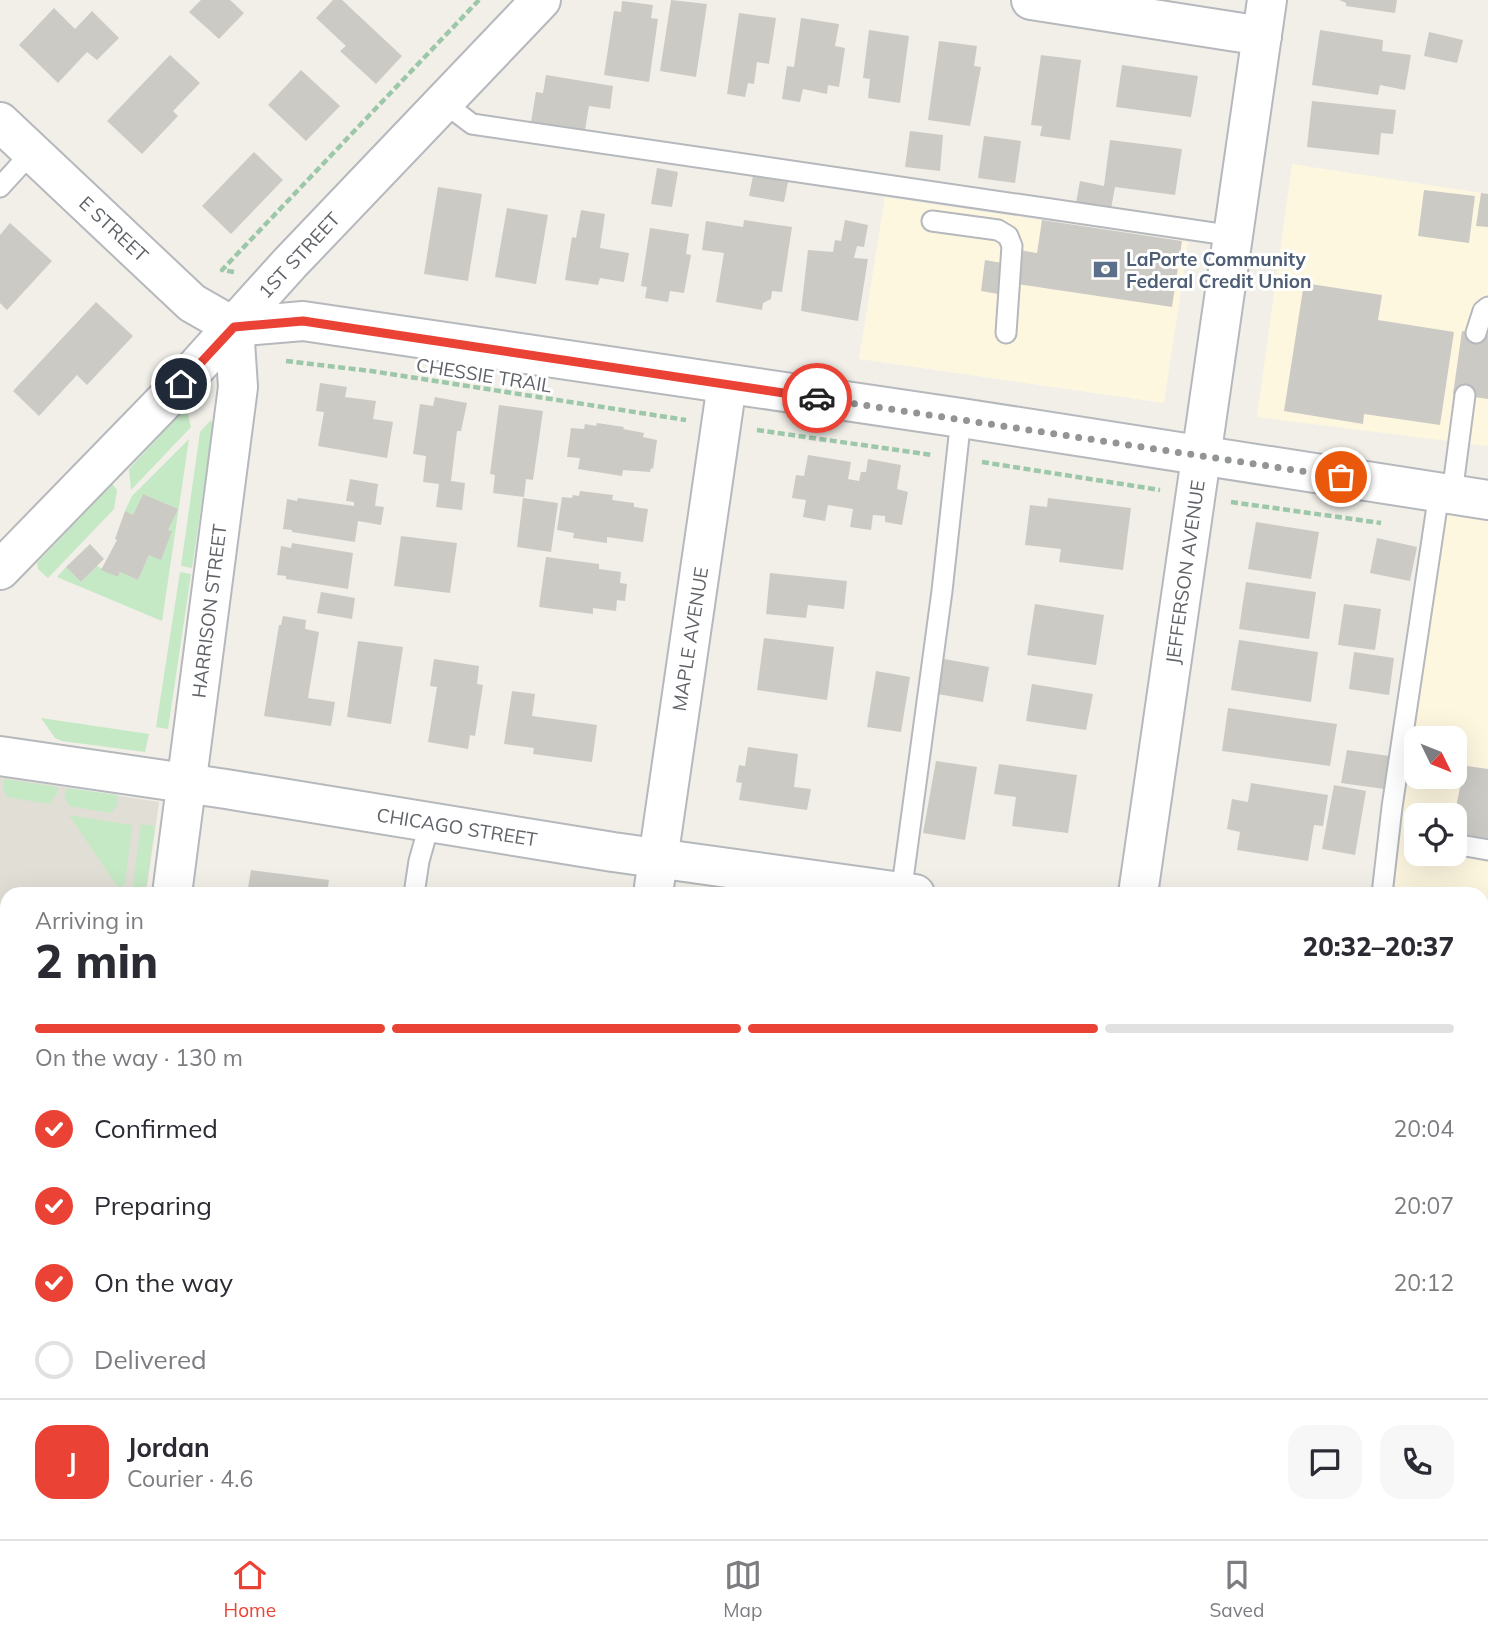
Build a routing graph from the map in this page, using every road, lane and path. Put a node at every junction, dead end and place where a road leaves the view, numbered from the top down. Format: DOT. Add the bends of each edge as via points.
graph roads {
  1 [pos="479,0"];
  2 [pos="541,0"];
  3 [pos="1034,0"];
  4 [pos="1265,18"];
  5 [pos="443,102"];
  6 [pos="0,122"];
  7 [pos="32,152"];
  8 [pos="0,187"];
  9 [pos="932,220"];
  10 [pos="1234,236"];
  11 [pos="242,274"];
  12 [pos="1488,307"];
  13 [pos="234,327"];
  14 [pos="1006,333"];
  15 [pos="1476,333"];
  16 [pos="289,352"];
  17 [pos="727,384"];
  18 [pos="1465,395"];
  19 [pos="961,418"];
  20 [pos="696,422"];
  21 [pos="1202,455"];
  22 [pos="1459,495"];
  23 [pos="1223,501"];
  24 [pos="1433,530"];
  25 [pos="0,570"];
  26 [pos="0,756"];
  27 [pos="187,783"];
  28 [pos="430,822"];
  29 [pos="1467,846"];
  30 [pos="1488,850"];
  31 [pos="658,857"];
  32 [pos="173,887"];
  33 [pos="415,887"];
  34 [pos="654,887"];
  35 [pos="859,887"];
  36 [pos="907,887"];
  37 [pos="1139,887"];
  38 [pos="1383,887"];
  1 -- 11 [label="path" via="222,270"];
  2 -- 5 [label="street, 1ST STREET"];
  3 -- 4 [label="street"];
  4 -- 10 [label="street, JEFFERSON AVENUE"];
  5 -- 10 [label="lane" via="472,124"];
  5 -- 13 [label="street, 1ST STREET"];
  6 -- 7 [label="street, E STREET"];
  7 -- 8 [label="lane"];
  7 -- 13 [label="street, E STREET" via="192,303"];
  9 -- 14 [label="lane" via="998,230 1008,236 1012,246"];
  10 -- 21 [label="street, JEFFERSON AVENUE"];
  12 -- 15 [label="lane"];
  13 -- 17 [label="street" via="303,321"];
  13 -- 25 [label="street, 1ST STREET"];
  13 -- 27 [label="street, HARRISON STREET" via="238,387"];
  16 -- 20 [label="path, CHESSIE TRAIL" via="286,361"];
  17 -- 19 [label="street"];
  17 -- 31 [label="street, MAPLE AVENUE"];
  18 -- 22 [label="lane"];
  19 -- 21 [label="street"];
  19 -- 36 [label="lane"];
  21 -- 22 [label="street"];
  21 -- 37 [label="street, JEFFERSON AVENUE"];
  22 -- 24 [label="lane"];
  23 -- 24 [label="path"];
  24 -- 38 [label="lane"];
  26 -- 27 [label="street, CHICAGO STREET"];
  27 -- 28 [label="street, CHICAGO STREET"];
  27 -- 32 [label="street, HARRISON STREET"];
  28 -- 31 [label="street, CHICAGO STREET"];
  28 -- 33 [label="lane"];
  29 -- 30 [label="lane"];
  31 -- 34 [label="street, MAPLE AVENUE"];
  31 -- 35 [label="street, CHICAGO STREET"];
}
